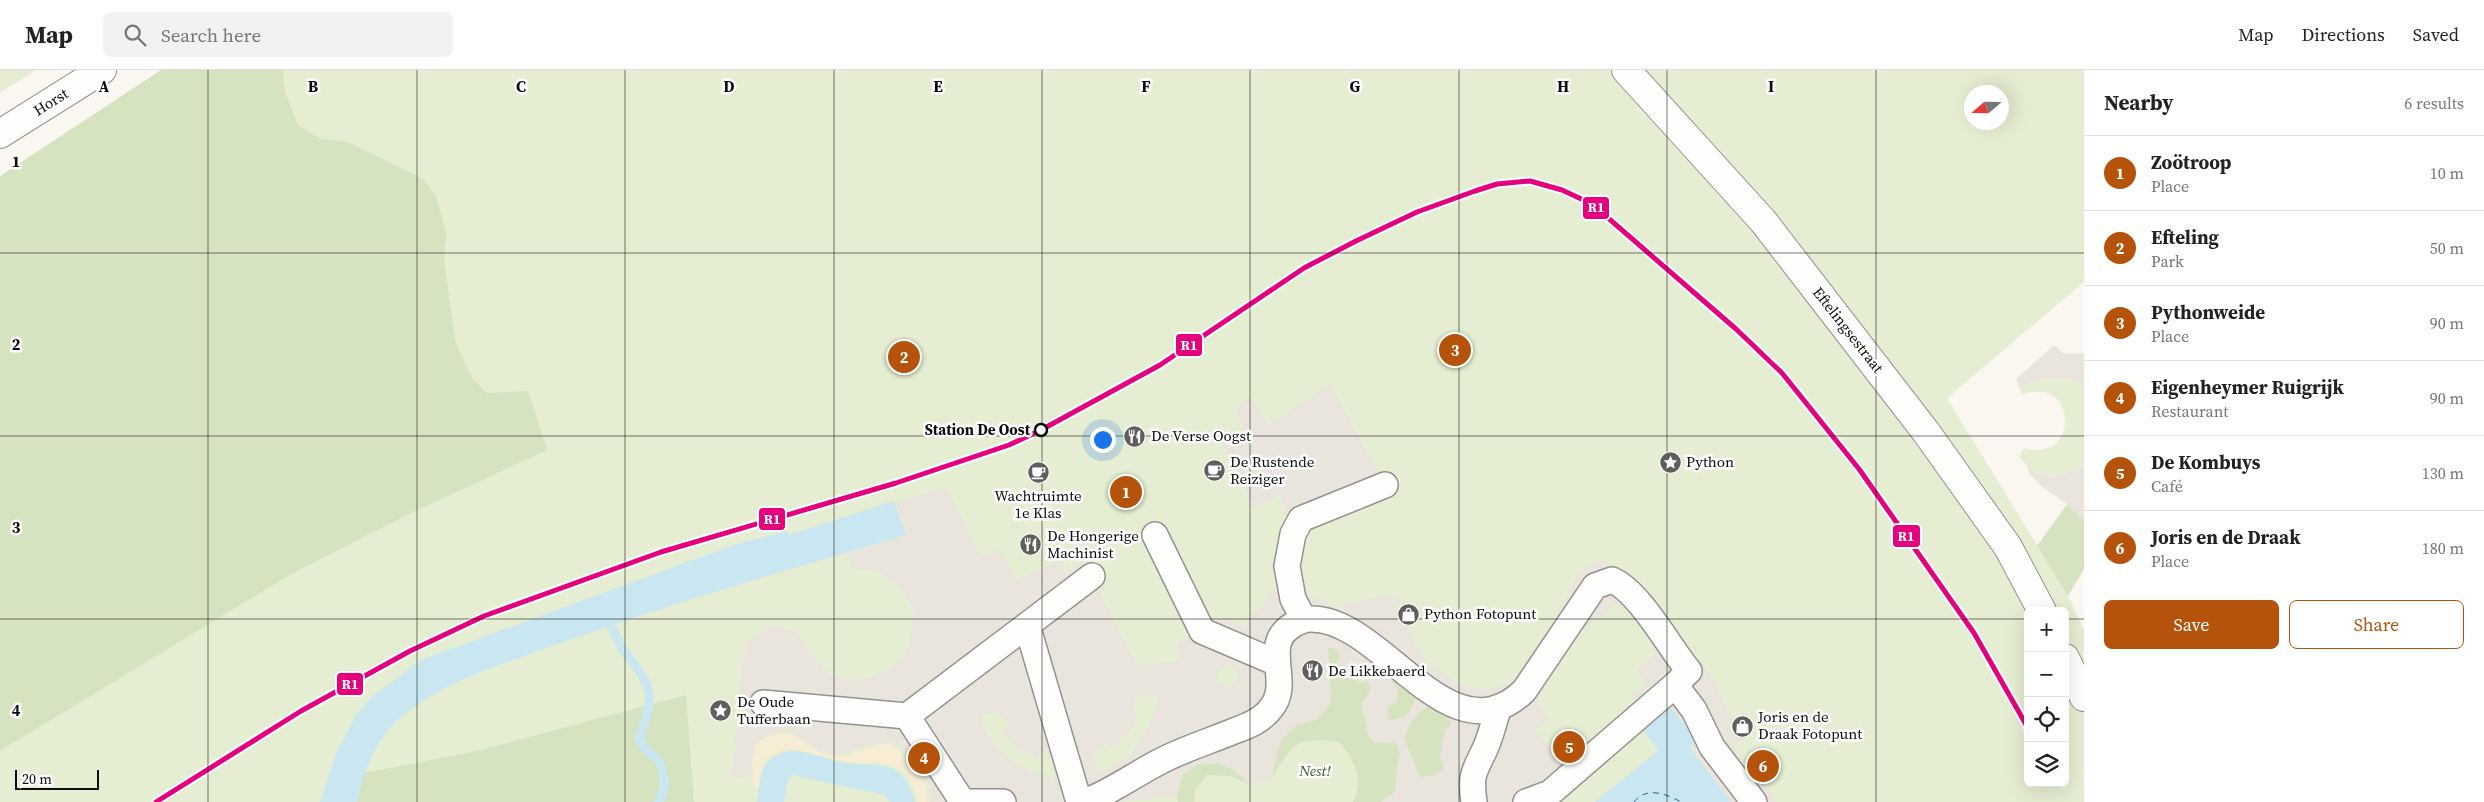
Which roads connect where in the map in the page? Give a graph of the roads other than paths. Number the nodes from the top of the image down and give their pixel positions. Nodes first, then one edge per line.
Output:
1 (102, 70) edge
2 (1626, 70) edge
3 (0, 134) edge
4 (1385, 485) dead end
5 (1155, 535) dead end
6 (1092, 576) dead end
7 (2040, 607) edge
8 (1304, 620) junction
9 (1026, 626) junction
10 (1278, 663) junction
11 (2069, 666) edge
12 (1675, 685) junction
13 (2084, 697) edge
14 (763, 703) dead end
15 (1499, 707) junction
16 (907, 716) junction
17 (962, 802) edge
18 (1003, 802) edge
19 (1080, 802) edge
20 (1084, 802) edge
21 (1474, 802) edge
22 (1526, 802) edge
23 (1754, 802) edge

1 - 3 street, Horst
2 - 7 street, Eftelingsestraat
4 - 8 street
5 - 10 street
6 - 9 street
8 - 10 street
8 - 15 street
9 - 16 street
9 - 19 street
10 - 20 street
11 - 13 street
12 - 15 street
12 - 22 street
12 - 23 street
14 - 16 street
15 - 21 street
16 - 17 street
17 - 18 street

